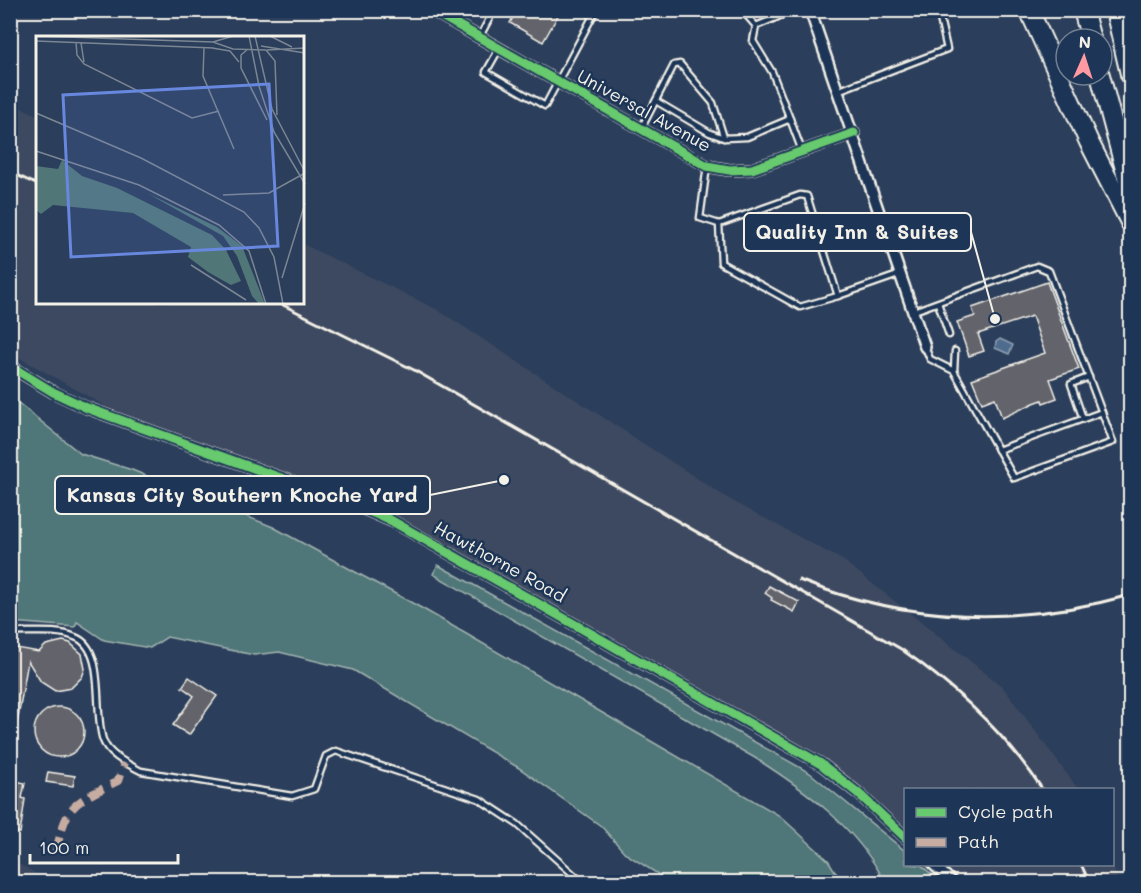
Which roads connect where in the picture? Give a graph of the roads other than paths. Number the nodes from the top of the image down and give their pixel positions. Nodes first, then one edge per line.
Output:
1 (431, 10) edge
2 (596, 10) edge
3 (742, 10) edge
4 (795, 10) edge
5 (810, 10) edge
6 (938, 10) edge
7 (1029, 10) edge
8 (1083, 10) edge
9 (1115, 10) edge
10 (493, 11) edge
11 (756, 26) junction
12 (1087, 27) edge
13 (479, 38) junction
14 (499, 49) junction
15 (1131, 74) edge
16 (558, 82) junction
17 (1103, 87) edge
18 (840, 90) junction
19 (656, 101) junction
20 (790, 119) junction
21 (641, 129) junction
22 (854, 132) junction
23 (724, 138) junction
24 (802, 152) junction
25 (707, 166) junction
26 (1131, 188) edge
27 (1131, 222) edge
28 (719, 224) junction
29 (901, 274) junction
30 (838, 296) junction
31 (938, 303) junction
32 (914, 311) junction
33 (949, 335) dead end
34 (926, 347) joint
35 (955, 351) dead end
36 (10, 366) edge
37 (954, 371) junction
38 (1089, 376) junction
39 (1102, 412) junction
40 (1083, 419) junction
41 (998, 450) junction
42 (10, 632) edge
43 (904, 836) edge
44 (935, 866) edge
45 (582, 882) edge
46 (952, 882) edge

1 - 13 street, Universal Avenue
2 - 16 lane
3 - 11 lane
4 - 11 lane
5 - 18 street
6 - 18 lane
7 - 27 highway
8 - 12 highway
9 - 15 highway
10 - 13 lane
11 - 20 lane
13 - 14 street, Universal Avenue
14 - 16 street, Universal Avenue
14 - 16 lane
16 - 21 street, Universal Avenue
17 - 26 highway
18 - 22 street
19 - 21 lane
19 - 23 lane
19 - 23 lane
20 - 23 lane
20 - 24 lane
21 - 25 street, Universal Avenue
22 - 24 street, Universal Avenue
22 - 29 street
24 - 25 street, Universal Avenue
25 - 28 lane
28 - 30 lane
28 - 30 lane
29 - 30 lane
29 - 32 street
31 - 32 lane
31 - 33 lane
31 - 38 lane
32 - 34 street
34 - 37 lane
35 - 37 lane
36 - 43 street, Hawthorne Road
37 - 41 lane
38 - 39 lane
38 - 40 lane
39 - 40 lane
39 - 41 lane
40 - 41 lane
42 - 45 lane
44 - 46 street

